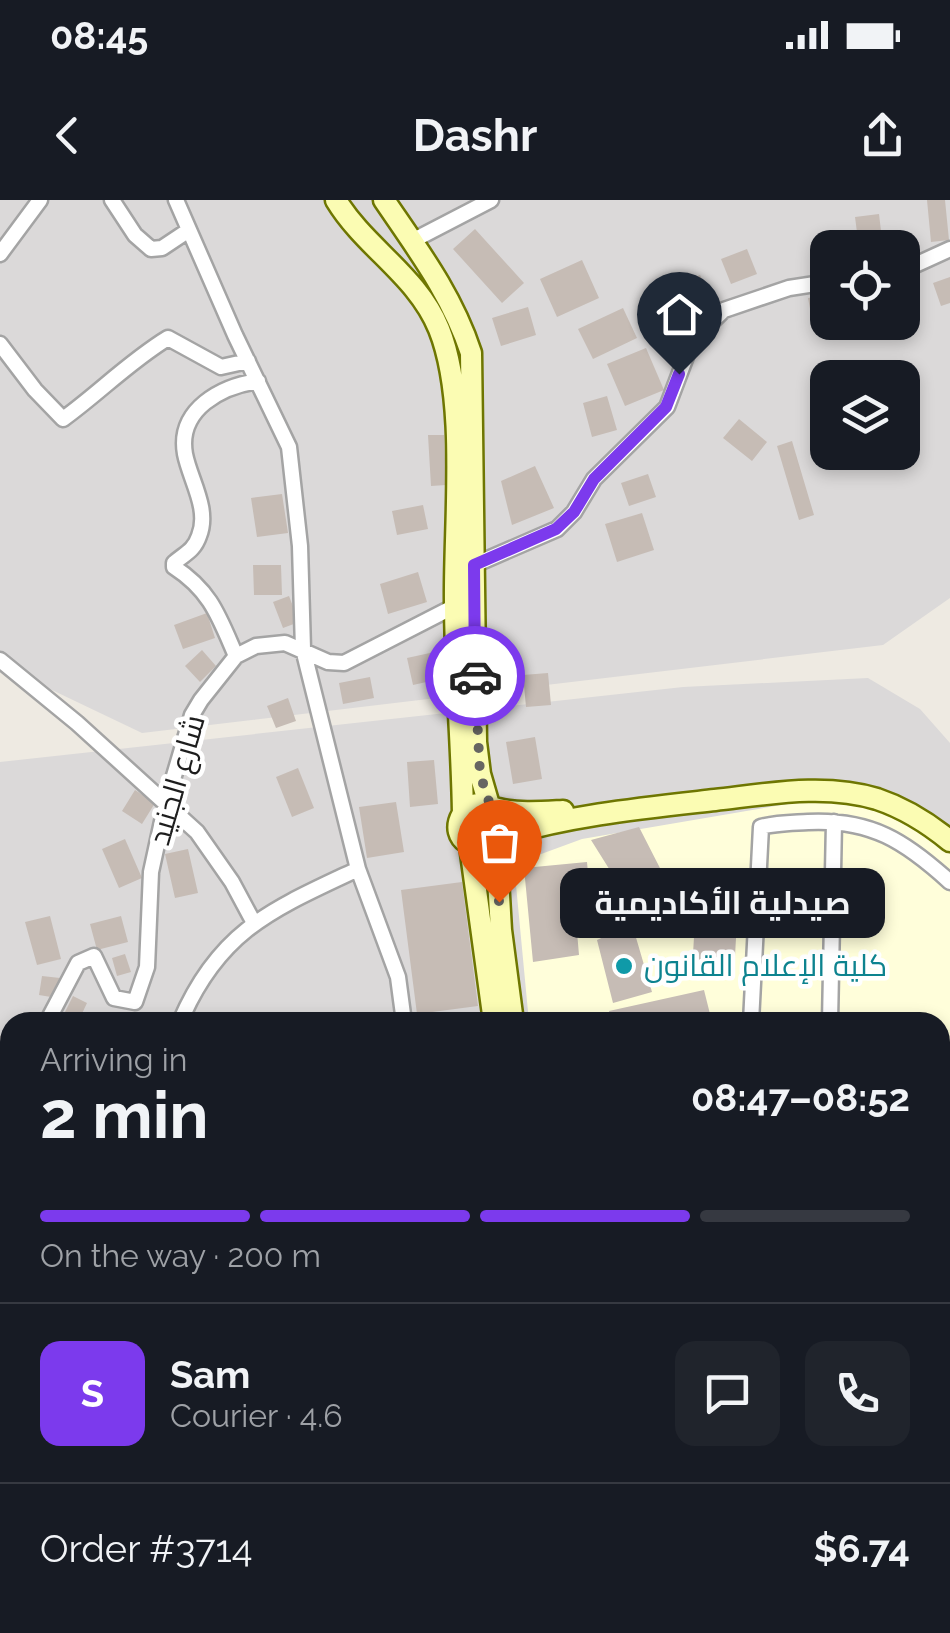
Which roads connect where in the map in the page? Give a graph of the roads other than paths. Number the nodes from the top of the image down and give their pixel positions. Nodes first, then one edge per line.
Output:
1 (40, 200) edge
2 (112, 200) edge
3 (176, 200) edge
4 (336, 200) edge
5 (491, 200) edge
6 (386, 203) edge
7 (189, 230) junction
8 (412, 241) junction
9 (376, 246) junction
10 (950, 249) edge
11 (0, 254) edge
12 (920, 262) edge
13 (810, 285) edge
14 (0, 344) edge
15 (248, 361) junction
16 (258, 381) junction
17 (474, 565) junction
18 (455, 606) junction
19 (303, 650) junction
20 (236, 656) junction
21 (0, 660) edge
22 (166, 803) junction
23 (493, 807) junction
24 (645, 808) junction
25 (463, 814) junction
26 (834, 822) junction
27 (499, 840) junction
28 (950, 841) edge
29 (470, 846) junction
30 (358, 869) junction
31 (950, 882) edge
32 (254, 923) junction
33 (52, 1012) edge
34 (185, 1012) edge
35 (403, 1012) edge
36 (493, 1012) edge
37 (512, 1012) edge
38 (750, 1012) edge
39 (830, 1012) edge

1 - 11 street
2 - 7 street
3 - 7 street
4 - 9 main road
5 - 8 street
6 - 8 main road
6 - 9 main road
7 - 15 street
8 - 17 main road
9 - 18 main road
10 - 12 street
13 - 17 street
14 - 15 street
15 - 16 street
16 - 19 street
16 - 20 street
17 - 23 main road
18 - 19 street
18 - 25 main road
19 - 20 street
19 - 30 street
20 - 22 street, شارع الجنيد
21 - 22 street
22 - 32 street
22 - 33 street, شارع الجنيد
23 - 24 main road
23 - 25 main road
23 - 27 main road
24 - 27 main road
24 - 28 main road
25 - 29 main road
26 - 31 street
26 - 38 street
26 - 39 street
27 - 29 main road
27 - 37 main road
29 - 36 main road
30 - 32 street
30 - 35 street
32 - 34 street

